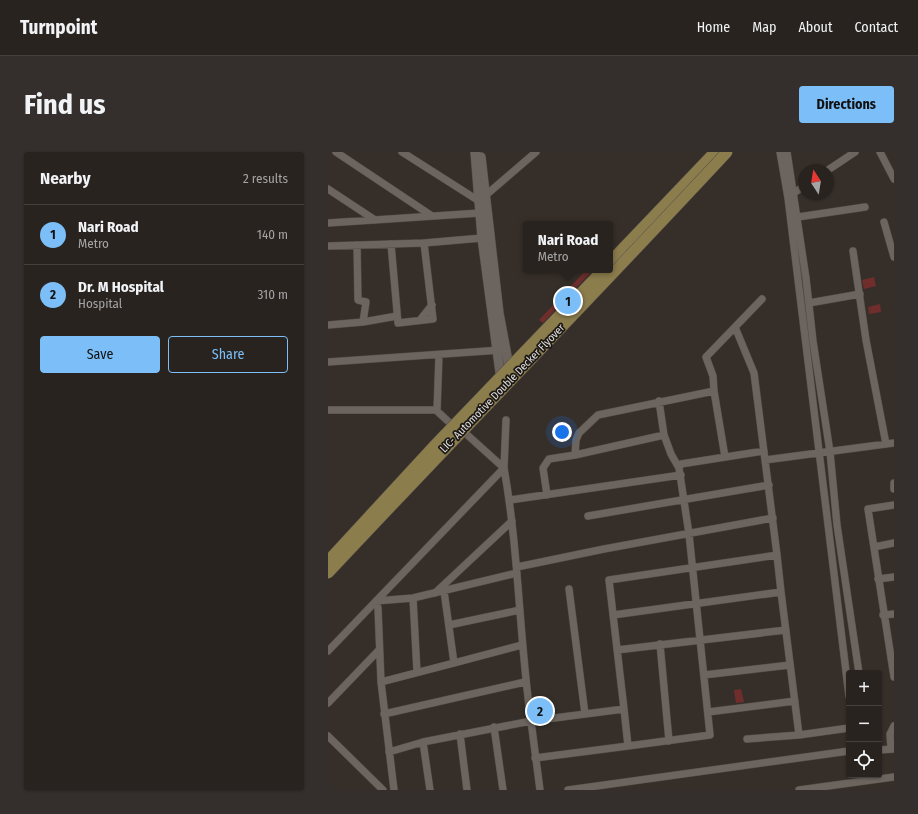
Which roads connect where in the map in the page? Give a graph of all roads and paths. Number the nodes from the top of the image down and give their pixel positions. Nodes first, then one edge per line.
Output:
1 (336, 152) edge
2 (402, 152) edge
3 (475, 152) edge
4 (481, 152) edge
5 (536, 152) edge
6 (716, 152) edge
7 (727, 152) edge
8 (780, 152) edge
9 (855, 152) edge
10 (880, 152) edge
11 (788, 153) edge
12 (834, 166) edge
13 (894, 179) edge
14 (328, 189) edge
15 (798, 190) edge
16 (794, 193) junction
17 (483, 199) junction
18 (865, 207) dead end
19 (483, 213) junction
20 (432, 216) junction
21 (798, 216) junction
22 (376, 220) junction
23 (884, 222) dead end
24 (328, 223) edge
25 (482, 238) junction
26 (424, 243) junction
27 (391, 244) junction
28 (357, 245) junction
29 (328, 246) edge
30 (853, 251) dead end
31 (894, 257) edge
32 (613, 259) edge
33 (600, 273) edge
34 (860, 294) junction
35 (762, 299) dead end
36 (809, 303) junction
37 (397, 316) junction
38 (362, 322) junction
39 (328, 324) edge
40 (735, 327) junction
41 (501, 350) junction
42 (439, 355) junction
43 (328, 362) edge
44 (512, 382) dead end
45 (714, 391) junction
46 (502, 392) dead end
47 (659, 401) junction
48 (328, 410) edge
49 (437, 410) junction
50 (506, 420) dead end
51 (664, 435) junction
52 (894, 443) edge
53 (886, 444) junction
54 (764, 451) junction
55 (830, 452) junction
56 (818, 453) junction
57 (575, 455) junction
58 (725, 457) junction
59 (765, 460) junction
60 (504, 468) junction
61 (679, 468) junction
62 (681, 476) junction
63 (894, 483) edge
64 (769, 485) junction
65 (894, 489) edge
66 (547, 495) junction
67 (510, 500) junction
68 (684, 500) junction
69 (894, 505) edge
70 (836, 507) junction
71 (826, 509) junction
72 (588, 516) dead end
73 (773, 518) junction
74 (512, 521) junction
75 (688, 534) junction
76 (894, 543) edge
77 (874, 547) junction
78 (777, 554) junction
79 (328, 561) edge
80 (692, 569) junction
81 (517, 570) junction
82 (328, 573) edge
83 (894, 577) edge
84 (878, 579) junction
85 (569, 589) dead end
86 (444, 591) junction
87 (781, 592) junction
88 (435, 593) junction
89 (413, 598) junction
90 (376, 601) junction
91 (696, 603) junction
92 (520, 610) junction
93 (894, 614) edge
94 (613, 615) junction
95 (883, 615) junction
96 (449, 625) junction
97 (786, 630) junction
98 (700, 639) junction
99 (660, 644) junction
100 (522, 645) junction
101 (379, 650) junction
102 (617, 650) junction
103 (328, 651) edge
104 (892, 651) edge
105 (454, 662) junction
106 (790, 665) junction
107 (860, 670) edge
108 (417, 672) junction
109 (846, 672) edge
110 (704, 675) junction
111 (894, 677) edge
112 (381, 682) junction
113 (525, 682) junction
114 (795, 701) junction
115 (328, 703) edge
116 (624, 710) junction
117 (708, 712) junction
118 (384, 714) junction
119 (585, 714) junction
120 (531, 722) junction
121 (894, 726) edge
122 (494, 728) junction
123 (846, 728) edge
124 (460, 734) junction
125 (799, 735) junction
126 (328, 736) edge
127 (747, 739) dead end
128 (669, 741) junction
129 (423, 742) junction
130 (628, 746) junction
131 (892, 749) edge
132 (882, 750) edge
133 (846, 751) edge
134 (389, 752) junction
135 (535, 758) junction
136 (894, 777) edge
137 (383, 790) edge
138 (394, 790) edge
139 (430, 790) edge
140 (467, 790) edge
141 (503, 790) edge
142 (540, 790) edge
143 (568, 790) edge
144 (799, 790) edge

1 - 20 street
2 - 17 street
3 - 17 street
4 - 17 street
5 - 17 street
6 - 32 main road
7 - 82 main road, LIC- Automotive Double Decker Flyover, bridge
8 - 56 street
9 - 12 street
10 - 13 street
11 - 16 street
14 - 22 street
15 - 16 street
16 - 21 street
17 - 19 street
18 - 21 street
19 - 20 street
19 - 25 street
19 - 41 street
20 - 22 street
21 - 36 street
22 - 24 street
23 - 31 street
25 - 26 street
25 - 41 street
26 - 27 street
26 - 37 street
27 - 28 street
27 - 37 street
28 - 29 street
28 - 38 street
30 - 34 street
33 - 79 main road, LIC- Automotive Double Decker Flyover, bridge
34 - 36 street
34 - 53 street
35 - 40 street
36 - 55 street
37 - 38 street
38 - 39 street
40 - 45 street
40 - 54 street
41 - 42 street
41 - 44 street
41 - 46 street
42 - 43 street
42 - 49 street
45 - 47 street
45 - 58 street
47 - 51 street
47 - 57 street
48 - 49 street
49 - 60 street
50 - 60 street
51 - 57 street
51 - 61 street
52 - 53 street
53 - 55 street
54 - 58 street
54 - 59 street
55 - 56 street
55 - 70 street
56 - 59 street
56 - 71 street
57 - 66 street
58 - 61 street
59 - 64 street
60 - 67 street
60 - 90 street
61 - 62 street
62 - 66 street
62 - 68 street
63 - 65 street
64 - 68 street
64 - 73 street
66 - 67 street
67 - 74 street
68 - 72 street
68 - 75 street
69 - 77 street
70 - 71 street
70 - 107 street
71 - 109 street
73 - 75 street
73 - 78 street
74 - 81 street
74 - 88 street
75 - 80 street
75 - 81 street
76 - 77 street
77 - 84 street
78 - 80 street
78 - 87 street
80 - 91 street
80 - 94 street
81 - 86 street
81 - 92 street
83 - 84 street
84 - 95 street
85 - 119 street
86 - 88 street
86 - 96 street
87 - 91 street
87 - 97 street
88 - 89 street
89 - 90 street
89 - 108 street
90 - 101 street
90 - 103 street
91 - 94 street
91 - 98 street
92 - 96 street
92 - 100 street
93 - 95 street
94 - 102 street
95 - 104 street
96 - 105 street
97 - 98 street
97 - 106 street
98 - 99 street
98 - 110 street
99 - 102 street
99 - 128 street
100 - 105 street
100 - 113 street
101 - 112 street
101 - 115 street
102 - 116 street
104 - 111 street
105 - 108 street
106 - 110 street
106 - 114 street
108 - 112 street
110 - 117 street
112 - 118 street
113 - 118 street
113 - 120 street
114 - 117 street
114 - 125 street
116 - 119 street
116 - 130 street
117 - 128 street
118 - 134 street
119 - 120 street
120 - 122 street
120 - 135 street
121 - 131 street
122 - 124 street
122 - 141 street
123 - 125 street
124 - 129 street
124 - 140 street
125 - 127 street
126 - 137 street
128 - 130 street
129 - 134 street
129 - 139 street
130 - 135 street
131 - 132 street
133 - 143 street
134 - 138 street
135 - 142 street
136 - 144 street

